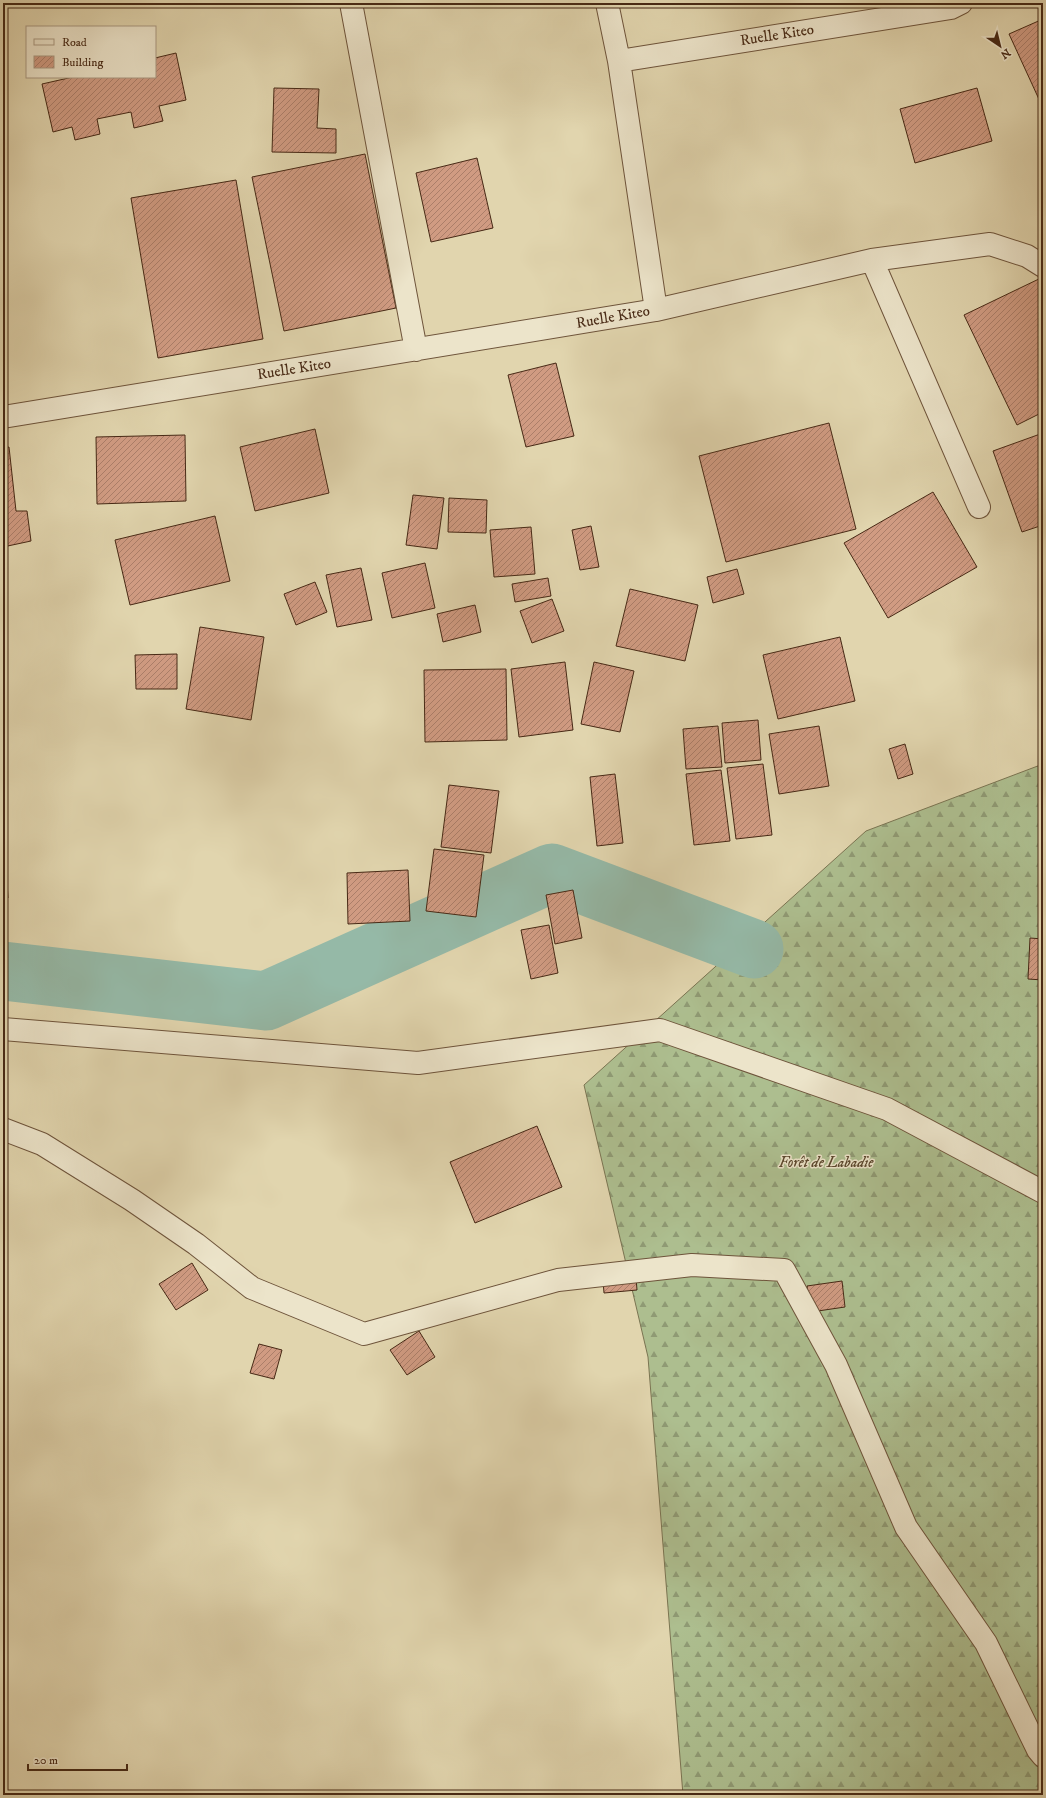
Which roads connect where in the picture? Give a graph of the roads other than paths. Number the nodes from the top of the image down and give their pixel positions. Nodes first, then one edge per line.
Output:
1 (352, 3) edge
2 (607, 3) edge
3 (961, 3) edge
4 (619, 61) junction
5 (872, 260) junction
6 (1035, 261) edge
7 (656, 310) junction
8 (416, 350) junction
9 (3, 417) edge
10 (979, 507) dead end
11 (3, 1029) edge
12 (3, 1129) edge
13 (1043, 1192) edge
14 (1043, 1756) edge

1 - 8 street
2 - 4 street
3 - 4 street, Ruelle Kiteo
4 - 7 street, Ruelle Kiteo
5 - 6 street
5 - 7 street
5 - 10 street
7 - 8 street, Ruelle Kiteo
8 - 9 street, Ruelle Kiteo
11 - 13 street
12 - 14 street

